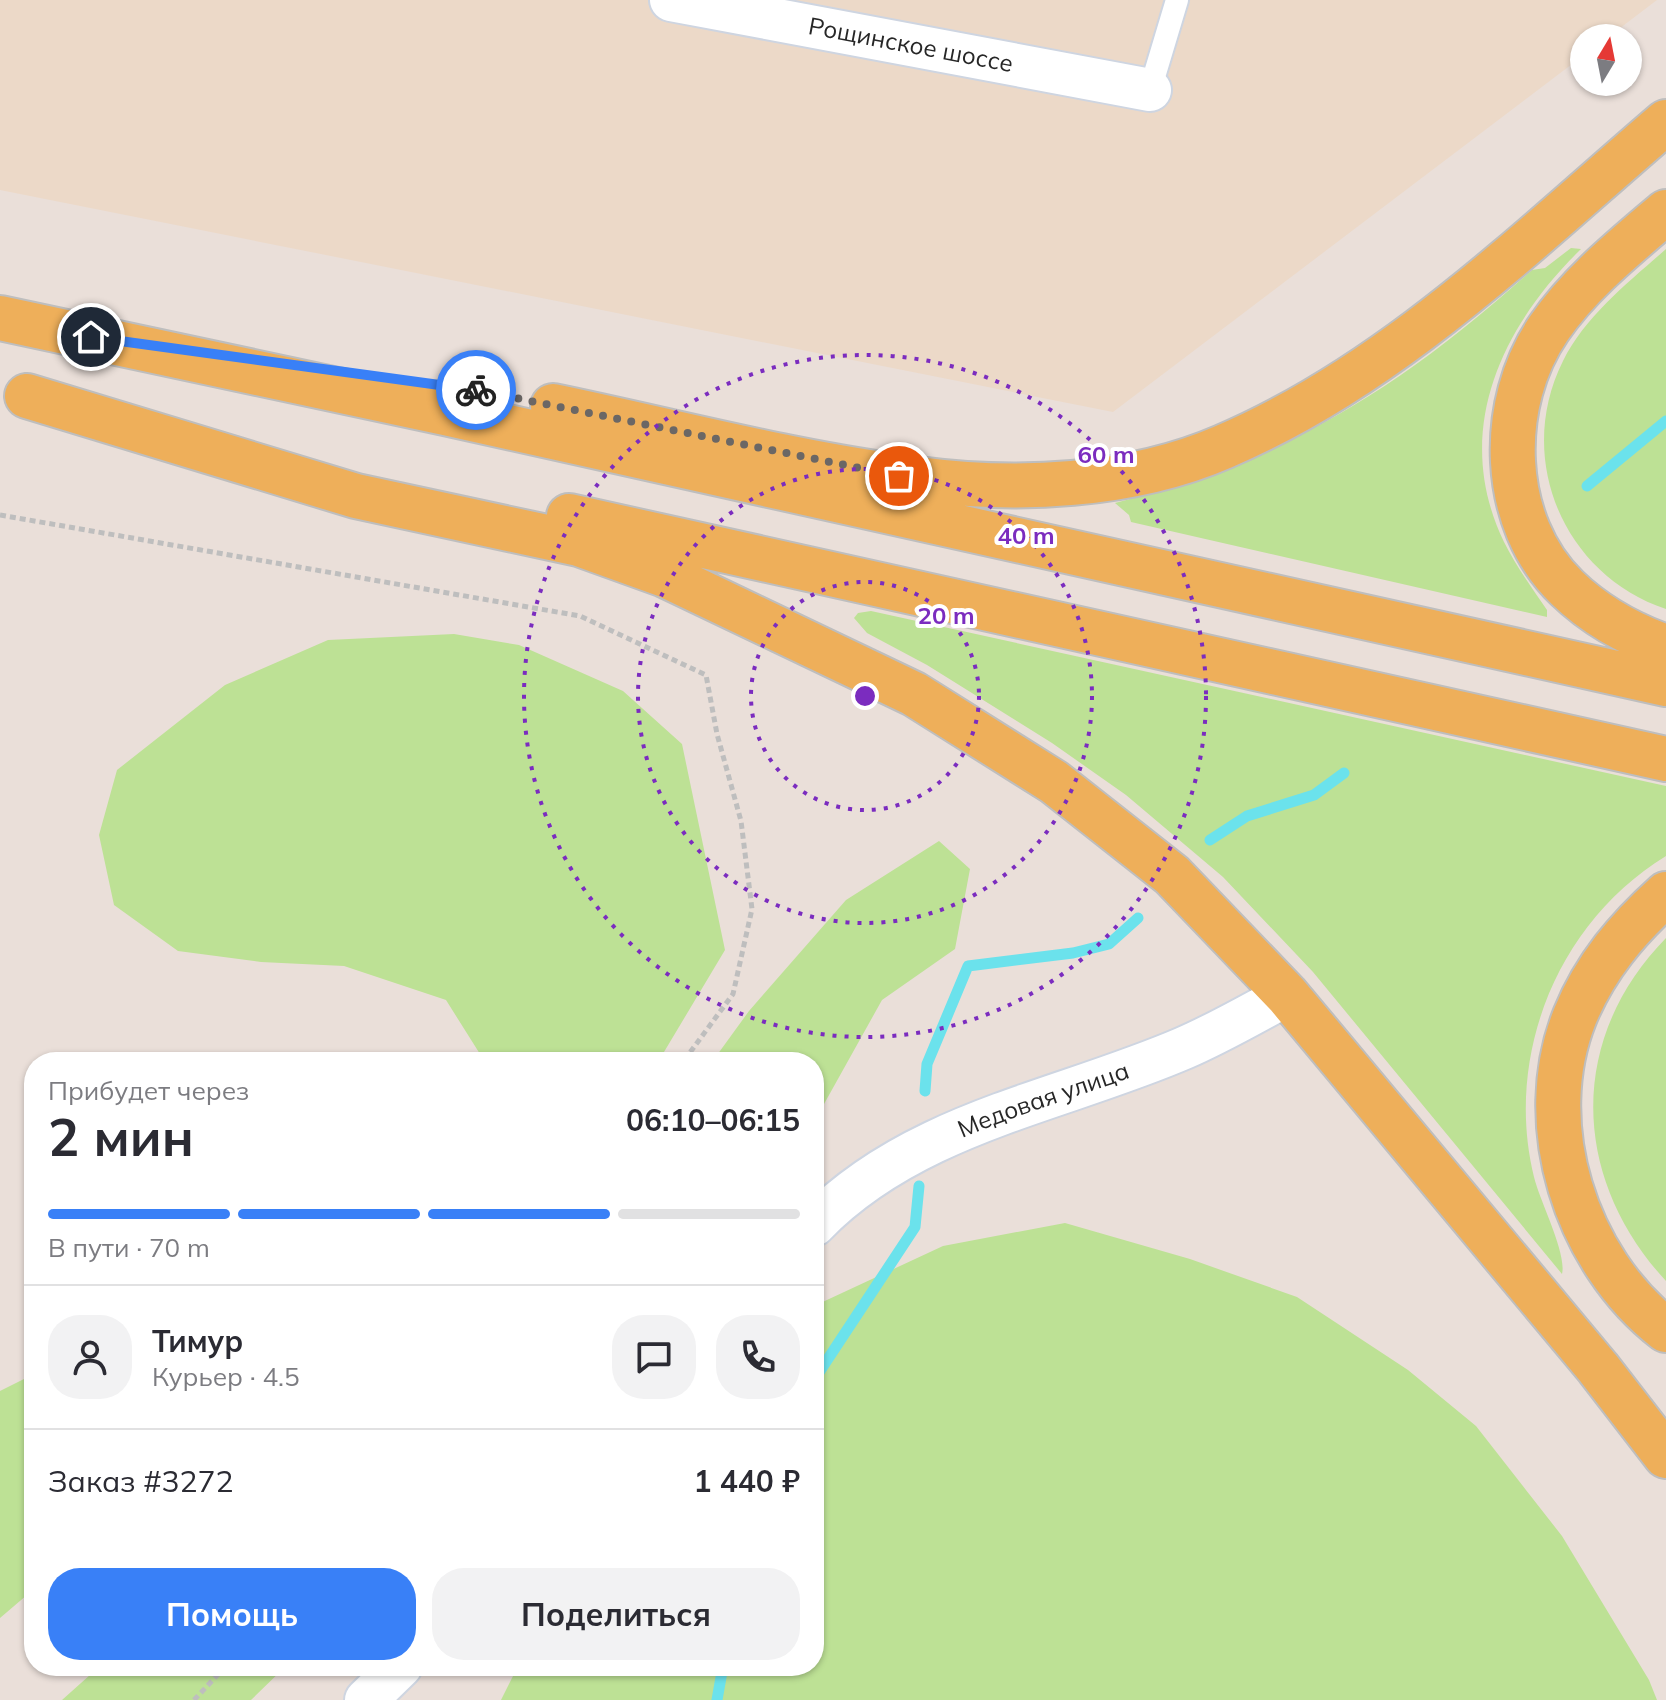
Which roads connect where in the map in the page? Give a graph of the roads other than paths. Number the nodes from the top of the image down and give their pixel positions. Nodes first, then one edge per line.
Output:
1 (671, 0) edge
2 (1177, 0) edge
3 (1150, 90) joint
4 (1666, 122) edge
5 (1666, 212) edge
6 (0, 318) edge
7 (121, 343) junction
8 (13, 393) edge
9 (1666, 647) edge
10 (1666, 684) edge
11 (1666, 759) edge
12 (1666, 894) edge
13 (1287, 995) junction
14 (824, 1217) edge
15 (1666, 1330) edge
16 (1666, 1456) edge
17 (391, 1676) edge
18 (366, 1700) edge

1 - 3 street, Рощинское шоссе
2 - 3 lane
4 - 7 main road
5 - 9 main road
6 - 7 main road
7 - 10 main road
8 - 11 main road
8 - 13 main road
12 - 15 main road
13 - 14 street, Медовая улица
13 - 16 main road
17 - 18 street

